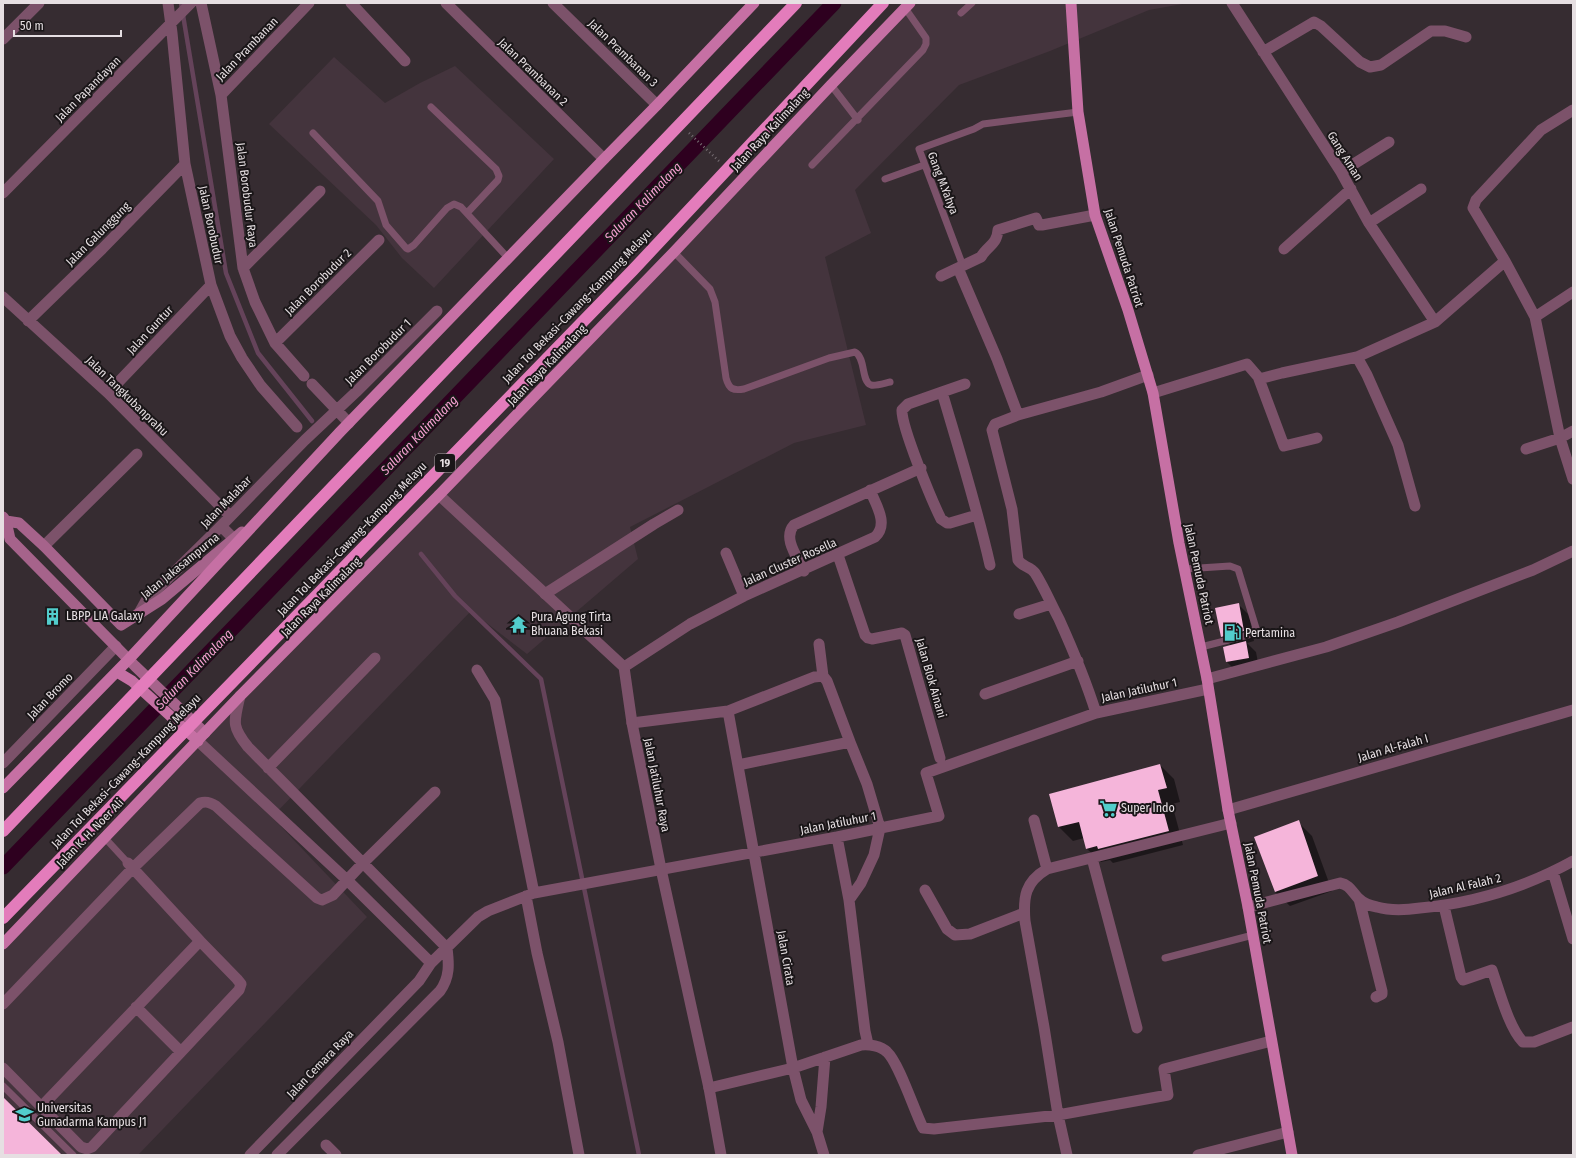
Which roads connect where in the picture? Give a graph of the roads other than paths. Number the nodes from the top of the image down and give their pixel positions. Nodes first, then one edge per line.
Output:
1 (39, 3) edge
2 (168, 3) edge
3 (191, 3) edge
4 (201, 3) edge
5 (309, 3) edge
6 (351, 3) edge
7 (446, 3) edge
8 (553, 3) edge
9 (754, 3) edge
10 (796, 3) edge
11 (883, 3) edge
12 (972, 3) edge
13 (1070, 3) edge
14 (1232, 3) edge
15 (908, 6) edge
16 (961, 13) dead end
17 (174, 20) junction
18 (1466, 37) dead end
19 (3, 39) edge
20 (1263, 52) junction
21 (405, 61) dead end
22 (831, 85) junction
23 (221, 95) junction
24 (657, 106) junction
25 (431, 108) dead end
26 (1573, 110) edge
27 (1078, 112) junction
28 (858, 120) junction
29 (313, 133) dead end
30 (1389, 142) dead end
31 (604, 159) junction
32 (185, 164) junction
33 (924, 165) junction
34 (812, 166) dead end
35 (1342, 172) junction
36 (885, 179) dead end
37 (1351, 189) junction
38 (1421, 189) dead end
39 (320, 191) dead end
40 (3, 193) edge
41 (467, 213) junction
42 (1095, 215) junction
43 (1369, 223) junction
44 (379, 240) dead end
45 (1284, 249) dead end
46 (674, 252) junction
47 (508, 259) junction
48 (1505, 261) junction
49 (960, 267) junction
50 (243, 268) junction
51 (941, 276) dead end
52 (211, 285) junction
53 (1573, 292) edge
54 (3, 297) edge
55 (437, 311) dead end
56 (1535, 317) junction
57 (28, 321) junction
58 (1435, 322) junction
59 (275, 343) junction
60 (1357, 357) junction
61 (1148, 375) junction
62 (304, 376) dead end
63 (1260, 379) junction
64 (890, 382) dead end
65 (312, 384) dead end
66 (965, 384) dead end
67 (942, 392) junction
68 (108, 393) junction
69 (1153, 393) junction
70 (336, 411) junction
71 (1018, 415) junction
72 (349, 423) junction
73 (297, 427) dead end
74 (1573, 431) edge
75 (1317, 438) dead end
76 (1560, 438) junction
77 (1526, 449) dead end
78 (137, 454) dead end
79 (921, 468) junction
80 (1573, 480) edge
81 (870, 490) junction
82 (439, 495) junction
83 (1415, 506) dead end
84 (678, 510) dead end
85 (262, 515) junction
86 (230, 516) junction
87 (977, 516) junction
88 (5, 519) edge
89 (221, 526) junction
90 (234, 539) junction
91 (44, 546) junction
92 (1573, 551) edge
93 (726, 553) dead end
94 (838, 555) junction
95 (990, 565) dead end
96 (1184, 569) junction
97 (804, 571) junction
98 (545, 594) junction
99 (744, 596) junction
100 (1051, 604) junction
101 (1019, 614) dead end
102 (138, 615) junction
103 (819, 644) dead end
104 (116, 646) junction
105 (1201, 646) junction
106 (375, 658) dead end
107 (129, 659) junction
108 (1078, 661) junction
109 (624, 667) junction
110 (476, 670) dead end
111 (117, 672) junction
112 (823, 676) junction
113 (1208, 684) junction
114 (985, 694) dead end
115 (240, 696) junction
116 (728, 711) junction
117 (1569, 711) edge
118 (1096, 713) junction
119 (182, 720) junction
120 (632, 723) junction
121 (201, 737) junction
122 (850, 742) junction
123 (940, 758) dead end
124 (3, 762) edge
125 (738, 765) junction
126 (268, 768) junction
127 (3, 788) edge
128 (435, 792) dead end
129 (1228, 810) junction
130 (1034, 820) dead end
131 (1231, 823) junction
132 (880, 828) junction
133 (3, 831) edge
134 (104, 837) junction
135 (837, 837) junction
136 (754, 852) junction
137 (1092, 858) junction
138 (1573, 861) edge
139 (362, 864) junction
140 (131, 866) junction
141 (661, 869) junction
142 (1047, 869) junction
143 (1553, 872) junction
144 (347, 880) junction
145 (924, 890) dead end
146 (530, 894) junction
147 (1359, 899) junction
148 (849, 900) junction
149 (1444, 906) junction
150 (1248, 907) junction
151 (1024, 913) junction
152 (3, 918) edge
153 (1253, 935) junction
154 (1573, 939) edge
155 (200, 941) junction
156 (3, 944) edge
157 (447, 948) junction
158 (1165, 958) dead end
159 (431, 964) junction
160 (1376, 997) dead end
161 (3, 1004) edge
162 (136, 1008) junction
163 (1573, 1027) edge
164 (1137, 1028) dead end
165 (1271, 1041) junction
166 (868, 1044) junction
167 (182, 1052) junction
168 (825, 1057) junction
169 (3, 1068) edge
170 (793, 1068) junction
171 (3, 1086) edge
172 (709, 1088) junction
173 (42, 1106) junction
174 (293, 1110) junction
175 (1058, 1115) junction
176 (307, 1124) junction
177 (817, 1132) junction
178 (1288, 1132) junction
179 (326, 1145) dead end
180 (73, 1155) edge
181 (250, 1155) edge
182 (277, 1155) edge
183 (336, 1155) edge
184 (579, 1155) edge
185 (721, 1155) edge
186 (824, 1155) edge
187 (1067, 1155) edge
188 (1198, 1155) edge
189 (1292, 1155) edge

1 - 19 street
2 - 17 street, Jalan Borobudur
3 - 17 street, Jalan Papandayan
4 - 23 street, Jalan Borobudur Raya
5 - 23 street, Jalan Prambanan
6 - 21 street
7 - 31 street, Jalan Prambanan 2
8 - 24 street, Jalan Prambanan 3
9 - 24 main road
10 - 133 highway, bridge
11 - 152 highway, Jalan Tol Bekasi–Cawang–Kampung Melayu / 19, bridge
12 - 16 lane
13 - 27 main road, Jalan Pemuda Patriot
14 - 20 street, Gang Aman
15 - 22 main road, Jalan Raya Kalimalang
15 - 28 lane
17 - 32 street, Jalan Borobudur
17 - 40 street, Jalan Papandayan
18 - 20 street
20 - 35 street, Gang Aman
22 - 28 lane
22 - 46 main road, Jalan Raya Kalimalang
23 - 50 street, Jalan Borobudur Raya
24 - 31 main road
25 - 41 lane
26 - 48 street
27 - 33 lane, Gang M.Yahya
27 - 42 main road, Jalan Pemuda Patriot
28 - 34 lane
29 - 41 lane
30 - 35 street
31 - 47 main road
32 - 52 street, Jalan Borobudur
32 - 57 street, Jalan Galunggung
33 - 36 lane
33 - 49 lane, Gang M.Yahya
35 - 37 street, Gang Aman
37 - 43 street, Gang Aman
37 - 45 street
38 - 43 street
39 - 50 street
41 - 47 lane
42 - 49 street
42 - 61 main road, Jalan Pemuda Patriot
43 - 58 street, Gang Aman
44 - 59 street, Jalan Borobudur 2
46 - 64 lane
46 - 82 main road, Jalan Raya Kalimalang
47 - 72 main road
48 - 56 street
48 - 58 street
49 - 51 street
49 - 71 street
50 - 59 street, Jalan Borobudur Raya
52 - 68 street, Jalan Guntur
52 - 73 street, Jalan Borobudur
53 - 56 street
54 - 57 street, Jalan Tangkubanprahu
55 - 70 street, Jalan Borobudur 1
56 - 76 street
57 - 68 street, Jalan Tangkubanprahu
58 - 60 street
59 - 62 street, Jalan Borobudur Raya
60 - 63 street
60 - 83 street
61 - 69 main road, Jalan Pemuda Patriot
61 - 71 street
63 - 69 street
63 - 75 street
65 - 70 street
66 - 67 street
67 - 79 street
67 - 87 street
68 - 86 street, Jalan Tangkubanprahu
69 - 96 main road, Jalan Pemuda Patriot
70 - 72 street
70 - 86 street, Jalan Malabar
71 - 100 street
72 - 85 main road
74 - 76 street
76 - 77 street
76 - 80 street
78 - 91 street
79 - 81 street
79 - 87 street
81 - 94 street, Jalan Cluster Rosella
81 - 97 street
82 - 98 street
82 - 115 main road, Jalan Raya Kalimalang
84 - 98 street
85 - 90 main road, Jalan Jakasampurna
85 - 107 main road
86 - 89 street, Jalan Malabar
87 - 95 street
88 - 91 main road, Jalan Jakasampurna
88 - 104 main road, Jalan Jakasampurna
89 - 90 street
89 - 102 street, Jalan Malabar
90 - 102 main road, Jalan Jakasampurna
91 - 102 main road, Jalan Jakasampurna
92 - 113 street, Jalan Jatiluhur 1
93 - 99 street
94 - 97 street, Jalan Cluster Rosella
94 - 123 street, Jalan Blok Ainani
96 - 105 main road, Jalan Pemuda Patriot
96 - 105 lane
97 - 99 street, Jalan Cluster Rosella
98 - 109 street
99 - 109 street, Jalan Cluster Rosella
100 - 101 street
100 - 108 street
103 - 112 street
104 - 107 main road, Jalan Jakasampurna
104 - 124 street, Jalan Bromo
105 - 113 main road, Jalan Pemuda Patriot
106 - 126 street
107 - 111 main road
107 - 119 main road, Jalan Jakasampurna
108 - 114 street
108 - 118 street
109 - 120 street, Jalan Jatiluhur Raya
110 - 146 street
111 - 119 main road
111 - 127 main road
112 - 116 street
112 - 122 street
113 - 118 street, Jalan Jatiluhur 1
113 - 129 main road, Jalan Pemuda Patriot
115 - 121 main road, Jalan Raya Kalimalang
115 - 126 street
116 - 120 street
116 - 125 street, Jalan Cirata
117 - 129 street, Jalan Al-Falah I
118 - 132 street, Jalan Jatiluhur 1
119 - 121 main road, Jalan Jakasampurna
120 - 141 street, Jalan Jatiluhur Raya
121 - 134 main road, Jalan K. H. Noer Ali
121 - 144 street
122 - 125 street
122 - 132 street
125 - 136 street, Jalan Cirata
126 - 139 street
128 - 139 street
129 - 131 main road, Jalan Pemuda Patriot
130 - 142 street
131 - 137 street
131 - 150 main road, Jalan Pemuda Patriot
132 - 135 street, Jalan Jatiluhur 1
132 - 148 street
134 - 140 lane
134 - 156 main road, Jalan K. H. Noer Ali
135 - 136 street, Jalan Jatiluhur 1
135 - 148 street
136 - 141 street, Jalan Jatiluhur 1
136 - 170 street, Jalan Cirata
137 - 142 street
137 - 164 street
138 - 143 street, Jalan Al Falah 2
139 - 144 street
139 - 157 street
140 - 144 street
140 - 155 street
140 - 161 street
141 - 146 street, Jalan Jatiluhur 1
141 - 172 street, Jalan Jatiluhur Raya
142 - 151 street
143 - 149 street, Jalan Al Falah 2
143 - 154 street
144 - 159 street
145 - 151 street
146 - 157 street, Jalan Jatiluhur 1
146 - 184 street
147 - 149 street, Jalan Al Falah 2
147 - 150 street, Jalan Al Falah 2
147 - 160 street
148 - 166 street
149 - 163 street
150 - 153 main road, Jalan Pemuda Patriot
151 - 175 street
153 - 158 lane
153 - 165 main road, Jalan Pemuda Patriot
155 - 162 street
155 - 167 street
157 - 159 street, Jalan Jatiluhur 1
157 - 176 street
159 - 174 street, Jalan Cemara Raya
162 - 167 street
162 - 173 street
165 - 175 street
165 - 178 main road, Jalan Pemuda Patriot
166 - 168 street
166 - 175 street
167 - 173 street
168 - 170 street
168 - 177 street
169 - 173 street
170 - 172 street
170 - 177 street, Jalan Cirata
171 - 180 lane
172 - 185 street, Jalan Jatiluhur Raya
174 - 176 street
174 - 181 street, Jalan Cemara Raya
175 - 187 street
176 - 182 street
177 - 186 street, Jalan Cirata
178 - 188 street
178 - 189 main road, Jalan Pemuda Patriot
179 - 183 street

